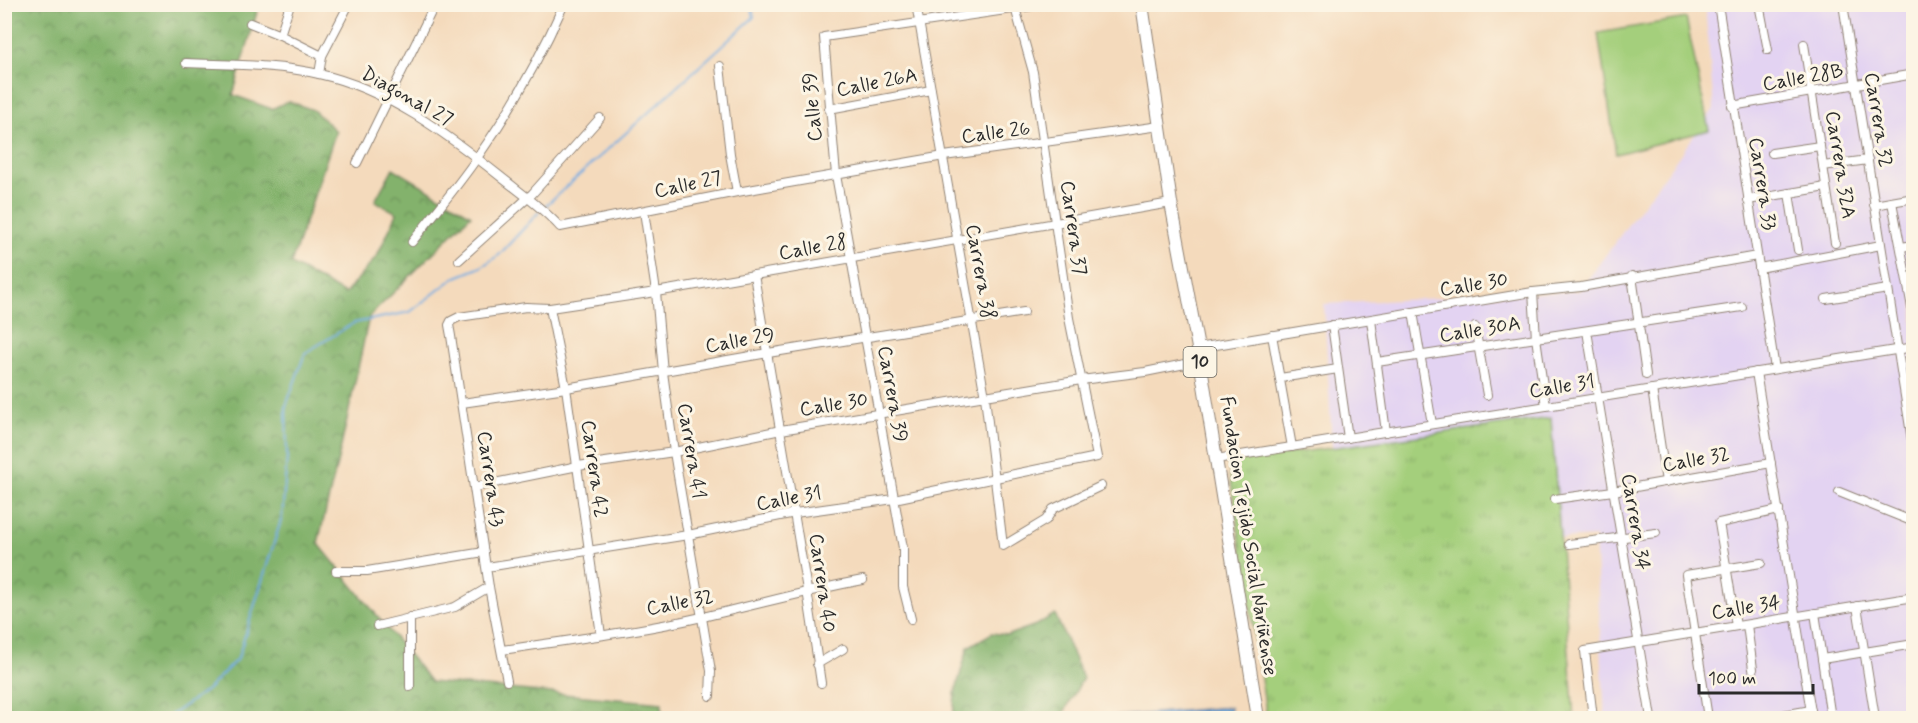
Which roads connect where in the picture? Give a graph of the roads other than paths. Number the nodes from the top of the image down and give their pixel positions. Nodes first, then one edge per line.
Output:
1 (290, 4) edge
2 (349, 4) edge
3 (435, 4) edge
4 (564, 4) edge
5 (916, 4) edge
6 (1046, 4) edge
7 (1142, 4) edge
8 (1718, 4) edge
9 (1759, 4) edge
10 (1843, 4) edge
11 (1014, 7) edge
12 (250, 23) dead end
13 (920, 23) junction
14 (280, 35) junction
15 (1804, 44) dead end
16 (1768, 50) dead end
17 (322, 56) junction
18 (186, 63) dead end
19 (720, 66) dead end
20 (319, 74) junction
21 (1914, 74) edge
22 (1856, 85) junction
23 (931, 90) junction
24 (1813, 92) junction
25 (389, 100) junction
26 (1732, 106) junction
27 (829, 109) junction
28 (600, 118) dead end
29 (1160, 126) junction
30 (1044, 143) junction
31 (1820, 146) junction
32 (1772, 153) dead end
33 (944, 156) junction
34 (477, 158) junction
35 (1868, 160) junction
36 (357, 163) dead end
37 (1823, 166) junction
38 (836, 175) junction
39 (1826, 187) junction
40 (737, 192) junction
41 (1789, 193) junction
42 (527, 198) junction
43 (1914, 198) edge
44 (1748, 200) junction
45 (1892, 202) junction
46 (1171, 203) junction
47 (1874, 205) junction
48 (644, 211) junction
49 (551, 218) joint
50 (1055, 223) junction
51 (957, 240) junction
52 (412, 242) dead end
53 (1836, 243) dead end
54 (1881, 245) junction
55 (1914, 245) edge
56 (1901, 247) junction
57 (1798, 250) dead end
58 (1757, 256) junction
59 (852, 258) junction
60 (459, 260) dead end
61 (1759, 268) junction
62 (754, 275) junction
63 (1632, 276) junction
64 (1888, 289) junction
65 (656, 292) junction
66 (1533, 292) junction
67 (1911, 292) edge
68 (1826, 299) dead end
69 (1743, 307) dead end
70 (550, 308) junction
71 (1024, 312) dead end
72 (1413, 312) junction
73 (459, 317) joint
74 (1914, 318) edge
75 (971, 320) junction
76 (1371, 320) junction
77 (1640, 323) junction
78 (1332, 325) junction
79 (1475, 327) dead end
80 (1587, 331) junction
81 (1272, 335) junction
82 (865, 338) junction
83 (1536, 338) junction
84 (1478, 347) junction
85 (1914, 347) edge
86 (1198, 348) junction
87 (1897, 349) junction
88 (768, 352) junction
89 (1421, 356) junction
90 (1200, 361) junction
91 (1377, 362) junction
92 (1338, 369) junction
93 (1775, 369) junction
94 (663, 372) junction
95 (1756, 372) junction
96 (1646, 375) dead end
97 (1280, 378) junction
98 (1081, 380) junction
99 (567, 388) junction
100 (1652, 389) junction
101 (1487, 395) dead end
102 (984, 398) junction
103 (1597, 398) junction
104 (462, 403) junction
105 (1546, 406) junction
106 (879, 415) junction
107 (1432, 424) junction
108 (781, 430) junction
109 (1386, 432) junction
110 (1348, 438) junction
111 (1292, 447) junction
112 (674, 452) junction
113 (1914, 453) edge
114 (1097, 457) joint
115 (1216, 459) junction
116 (1771, 463) junction
117 (578, 466) junction
118 (993, 478) junction
119 (1666, 482) junction
120 (1101, 486) dead end
121 (475, 487) junction
122 (1613, 491) junction
123 (1839, 492) dead end
124 (894, 498) junction
125 (1555, 499) dead end
126 (1779, 510) junction
127 (795, 513) junction
128 (1914, 522) edge
129 (1656, 533) dead end
130 (688, 535) junction
131 (1621, 537) junction
132 (1569, 544) dead end
133 (589, 551) junction
134 (484, 552) junction
135 (1761, 563) dead end
136 (486, 567) junction
137 (1726, 569) junction
138 (336, 571) dead end
139 (863, 579) dead end
140 (489, 587) junction
141 (807, 590) junction
142 (1914, 597) edge
143 (1857, 606) junction
144 (1815, 614) junction
145 (1796, 616) junction
146 (410, 617) junction
147 (701, 617) junction
148 (911, 619) dead end
149 (1747, 625) junction
150 (377, 626) dead end
151 (1736, 626) junction
152 (1696, 633) junction
153 (601, 635) junction
154 (1638, 642) junction
155 (1914, 644) edge
156 (843, 649) dead end
157 (502, 650) junction
158 (1864, 652) junction
159 (1822, 659) junction
160 (817, 664) junction
161 (1754, 669) dead end
162 (507, 681) dead end
163 (821, 683) dead end
164 (410, 687) dead end
165 (710, 696) dead end
166 (1812, 714) edge
167 (1258, 718) edge
168 (1593, 718) edge
169 (1651, 718) edge
170 (1708, 718) edge
171 (1765, 718) edge
172 (1831, 718) edge
173 (1875, 718) edge

1 - 14 street
2 - 17 street
3 - 25 street
4 - 34 street
5 - 13 street, Carrera 38
6 - 11 street
7 - 29 main road, Fundacion Tejido Social Nariñense / 10
8 - 26 street, Carrera 33
9 - 16 street
10 - 22 street, Carrera 32
11 - 13 street
11 - 30 street, Carrera 37
12 - 14 street
13 - 23 street, Carrera 38
13 - 27 street, Calle 39
14 - 17 street
15 - 24 street, Carrera 32A
17 - 20 street
18 - 20 street, Diagonal 27
19 - 40 street
20 - 25 street, Diagonal 27
21 - 22 street, Calle 28B
22 - 24 street, Calle 28B
22 - 35 street, Carrera 32
23 - 27 street, Calle 26A
23 - 33 street, Carrera 38
24 - 26 street, Calle 28B
24 - 31 street, Carrera 32A
25 - 34 street, Diagonal 27
25 - 36 street
26 - 44 street, Carrera 33
27 - 38 street, Calle 39
28 - 42 street
29 - 30 street, Calle 26
29 - 46 main road, Fundacion Tejido Social Nariñense / 10
30 - 33 street, Calle 26
30 - 50 street, Carrera 37
31 - 32 street
31 - 37 street, Carrera 32A
33 - 38 street, Calle 26
33 - 51 street, Carrera 38
34 - 42 street, Diagonal 27
34 - 52 street
35 - 37 street
35 - 47 street, Carrera 32
37 - 39 street, Carrera 32A
38 - 40 street, Calle 27
38 - 59 street, Carrera 39
39 - 41 street
39 - 53 street, Carrera 32A
40 - 48 street, Calle 27
41 - 44 street
41 - 57 street
42 - 49 street, Diagonal 27
42 - 60 street
43 - 45 street
44 - 58 street, Carrera 33
45 - 47 street
45 - 56 street
46 - 50 street, Calle 28
46 - 86 main road, Fundacion Tejido Social Nariñense / 10
47 - 54 street, Carrera 32
48 - 49 street, Calle 27
48 - 65 street, Carrera 41
50 - 51 street, Calle 28
50 - 98 street, Carrera 37
51 - 59 street, Calle 28
51 - 75 street, Carrera 38
54 - 61 street
54 - 64 street, Carrera 32
55 - 56 street
56 - 67 street
58 - 61 street, Carrera 33
58 - 63 street, Calle 30
59 - 62 street, Calle 28
59 - 82 street, Carrera 39
61 - 93 street, Carrera 33
62 - 65 street, Calle 28
62 - 88 street, Carrera 40
63 - 66 street, Calle 30
63 - 77 street
64 - 68 street
64 - 87 street, Carrera 32
65 - 70 street, Calle 28
65 - 94 street, Carrera 41
66 - 72 street, Calle 30
66 - 83 street
67 - 74 street
69 - 77 street
70 - 73 street, Calle 28
70 - 99 street, Carrera 42
71 - 75 street, Calle 29
72 - 76 street, Calle 30
72 - 89 street
73 - 104 street, Carrera 43
75 - 82 street, Calle 29
75 - 102 street, Carrera 38
76 - 78 street, Calle 30
76 - 91 street
77 - 80 street
77 - 96 street
78 - 81 street, Calle 30
78 - 92 street
79 - 84 street
80 - 83 street, Calle 30A
80 - 103 street, Carrera 34
81 - 86 street, Calle 30
81 - 97 street
82 - 88 street, Calle 29
82 - 106 street, Carrera 39
83 - 84 street, Calle 30A
83 - 105 street
84 - 89 street, Calle 30A
84 - 101 street
85 - 87 street, Calle 31
86 - 90 main road, Fundacion Tejido Social Nariñense / 10
87 - 93 street, Calle 31
87 - 113 street, Carrera 32
88 - 94 street, Calle 29
88 - 108 street, Carrera 40
89 - 91 street, Calle 30A
89 - 107 street
90 - 98 street, Calle 30
90 - 115 main road, Fundacion Tejido Social Nariñense / 10
91 - 109 street
92 - 97 street
92 - 110 street
93 - 95 street, Calle 31
94 - 99 street, Calle 29
94 - 112 street, Carrera 41
95 - 100 street, Calle 31
95 - 116 street
97 - 111 street
98 - 102 street, Calle 30
98 - 114 street, Carrera 37
99 - 104 street, Calle 29
99 - 117 street, Carrera 42
100 - 103 street, Calle 31
100 - 119 street
102 - 106 street, Calle 30
102 - 118 street, Carrera 38
103 - 105 street, Calle 31
103 - 122 street, Carrera 34
104 - 121 street, Carrera 43
105 - 107 street, Calle 31
106 - 108 street, Calle 30
106 - 124 street, Carrera 39
107 - 109 street, Calle 31
108 - 112 street, Calle 30
108 - 127 street, Carrera 40
109 - 110 street, Calle 31
110 - 111 street, Calle 31
111 - 115 street, Calle 31
112 - 117 street, Calle 30
112 - 130 street, Carrera 41
114 - 118 street, Calle 31
115 - 167 main road, Fundacion Tejido Social Nariñense / 10
116 - 119 street, Calle 32
116 - 126 street
117 - 121 street, Calle 30
117 - 133 street, Carrera 42
118 - 120 street, Carrera 38
118 - 124 street, Calle 31
119 - 122 street, Calle 32
121 - 134 street, Carrera 43
122 - 125 street, Calle 32
122 - 131 street, Carrera 34
123 - 128 street
124 - 127 street, Calle 31
124 - 148 street, Carrera 39
126 - 137 street
126 - 145 street
127 - 130 street, Calle 31
127 - 141 street, Carrera 40
129 - 131 street
130 - 133 street, Calle 31
130 - 147 street, Carrera 41
131 - 132 street
131 - 154 street, Carrera 34
133 - 136 street, Calle 31
133 - 153 street, Carrera 42
134 - 136 street, Carrera 43
134 - 138 street
135 - 137 street
136 - 140 street, Carrera 43
137 - 151 street
137 - 152 street
139 - 141 street, Calle 32
140 - 146 street
140 - 157 street, Carrera 43
141 - 147 street, Calle 32
141 - 160 street, Carrera 40
142 - 143 street, Calle 34
143 - 144 street, Calle 34
143 - 158 street
144 - 145 street, Calle 34
144 - 159 street
145 - 149 street, Calle 34
145 - 166 street
146 - 150 street
146 - 164 street
147 - 153 street, Calle 32
147 - 165 street, Carrera 41
149 - 151 street, Calle 34
149 - 161 street
151 - 152 street, Calle 34
152 - 154 street, Calle 34
152 - 170 street
153 - 157 street, Calle 32
154 - 168 street, Calle 34
154 - 169 street, Carrera 34
155 - 158 street
156 - 160 street
157 - 162 street, Carrera 43
158 - 159 street
158 - 173 street
159 - 172 street
160 - 163 street, Carrera 40
166 - 171 street

